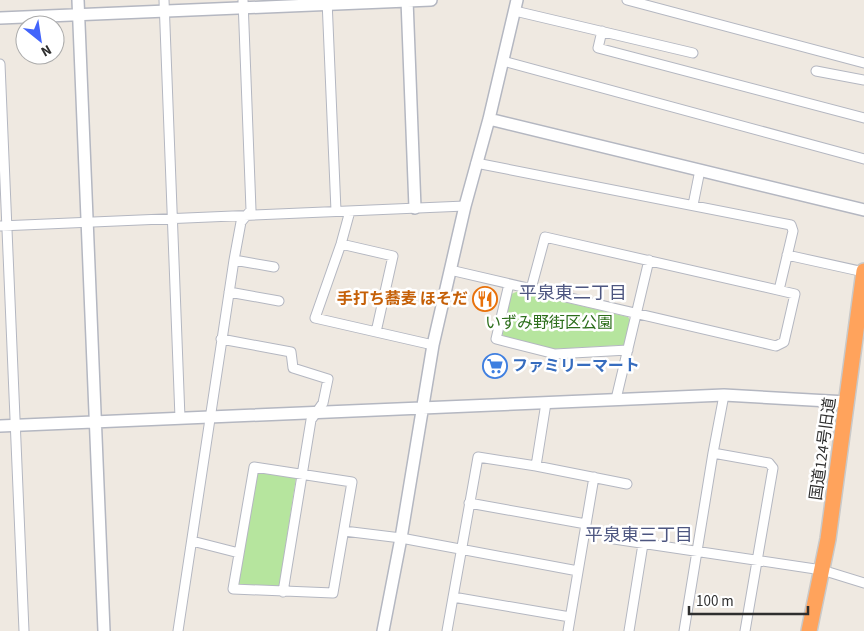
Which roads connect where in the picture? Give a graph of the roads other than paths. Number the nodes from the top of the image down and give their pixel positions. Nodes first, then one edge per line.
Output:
1 (78, 0) edge
2 (431, 0) edge
3 (627, 0) edge
4 (407, 1) edge
5 (327, 2) edge
6 (243, 3) edge
7 (164, 5) edge
8 (516, 5) edge
9 (78, 14) junction
10 (0, 18) edge
11 (602, 31) junction
12 (693, 53) dead end
13 (503, 61) junction
14 (864, 63) edge
15 (0, 64) edge
16 (816, 71) dead end
17 (864, 80) edge
18 (864, 118) edge
19 (489, 119) junction
20 (864, 159) edge
21 (476, 162) junction
22 (700, 170) junction
23 (694, 205) junction
24 (464, 206) junction
25 (415, 208) junction
26 (864, 210) edge
27 (336, 211) junction
28 (350, 211) junction
29 (246, 216) junction
30 (173, 219) junction
31 (87, 223) junction
32 (3, 226) edge
33 (341, 244) junction
34 (787, 255) junction
35 (234, 260) junction
36 (649, 260) junction
37 (274, 267) dead end
38 (450, 270) junction
39 (864, 271) edge
40 (509, 284) junction
41 (532, 289) junction
42 (779, 290) junction
43 (229, 292) junction
44 (280, 301) dead end
45 (862, 307) edge
46 (637, 314) junction
47 (376, 332) junction
48 (221, 338) junction
49 (434, 345) junction
50 (859, 346) edge
51 (628, 350) junction
52 (724, 395) junction
53 (616, 399) junction
54 (847, 402) junction
55 (546, 403) junction
56 (423, 408) junction
57 (315, 413) junction
58 (210, 417) junction
59 (180, 418) junction
60 (95, 421) junction
61 (15, 425) junction
62 (0, 426) edge
63 (713, 453) junction
64 (536, 466) junction
65 (303, 474) junction
66 (594, 477) junction
67 (626, 484) dead end
68 (469, 503) junction
69 (586, 524) junction
70 (344, 531) junction
71 (401, 538) junction
72 (614, 539) dead end
73 (192, 541) junction
74 (643, 544) junction
75 (462, 549) junction
76 (698, 551) junction
77 (239, 553) junction
78 (757, 561) junction
79 (578, 570) junction
80 (822, 570) junction
81 (864, 583) edge
82 (283, 592) junction
83 (453, 597) junction
84 (570, 617) junction
85 (24, 631) edge
86 (104, 631) edge
87 (178, 631) edge
88 (383, 631) edge
89 (447, 631) edge
90 (568, 631) edge
91 (629, 631) edge
92 (684, 631) edge
93 (745, 631) edge
94 (809, 631) edge

1 - 9 street
2 - 4 street
3 - 14 street
4 - 5 street
4 - 25 street
5 - 6 street
5 - 27 street
6 - 7 street
6 - 29 street
7 - 9 street
7 - 30 street
8 - 11 street
8 - 13 street
9 - 10 street
9 - 31 street
11 - 12 street
11 - 18 street
13 - 19 street
13 - 20 street
15 - 32 street
16 - 17 street
19 - 21 street
19 - 22 street
21 - 23 street
21 - 24 street
22 - 23 street
22 - 26 street
23 - 34 street
24 - 25 street
24 - 38 street
25 - 28 street
27 - 28 street
27 - 29 street
28 - 33 street
29 - 30 street
29 - 35 street
30 - 31 street
30 - 59 street
31 - 32 street
31 - 60 street
32 - 61 street
33 - 47 street
33 - 47 street
34 - 39 street
34 - 42 street
35 - 37 street
35 - 43 street
36 - 41 street
36 - 42 street
36 - 46 street
38 - 40 street
38 - 49 street
39 - 45 highway, 国道124号旧道
40 - 41 street
40 - 51 street
41 - 46 street
42 - 46 street
43 - 44 street
43 - 48 street
45 - 50 highway, 国道124号旧道
46 - 51 street
47 - 49 street
48 - 57 street
48 - 58 street
49 - 56 street
50 - 54 highway, 国道124号旧道
51 - 53 street
52 - 53 street
52 - 54 street
52 - 63 street
53 - 55 street
54 - 80 highway, 国道124号旧道
55 - 56 street
55 - 64 street
56 - 57 street
56 - 71 street
57 - 58 street
57 - 65 street
58 - 59 street
58 - 73 street
59 - 60 street
60 - 61 street
60 - 86 street
61 - 62 street
61 - 85 street
63 - 76 street
63 - 78 street
64 - 66 street
64 - 68 street
65 - 70 street
65 - 77 street
65 - 82 street
66 - 67 street
66 - 69 street
68 - 69 street
68 - 75 street
69 - 79 street
70 - 71 street
70 - 82 street
71 - 75 street
71 - 88 street
72 - 74 street
73 - 77 street
73 - 87 street
74 - 76 street
74 - 91 street
75 - 79 street
75 - 83 street
76 - 78 street
76 - 92 street
77 - 82 street
78 - 80 street
78 - 93 street
79 - 84 street
80 - 81 street
80 - 94 highway, 国道124号旧道
83 - 84 street
83 - 89 street
84 - 90 street

